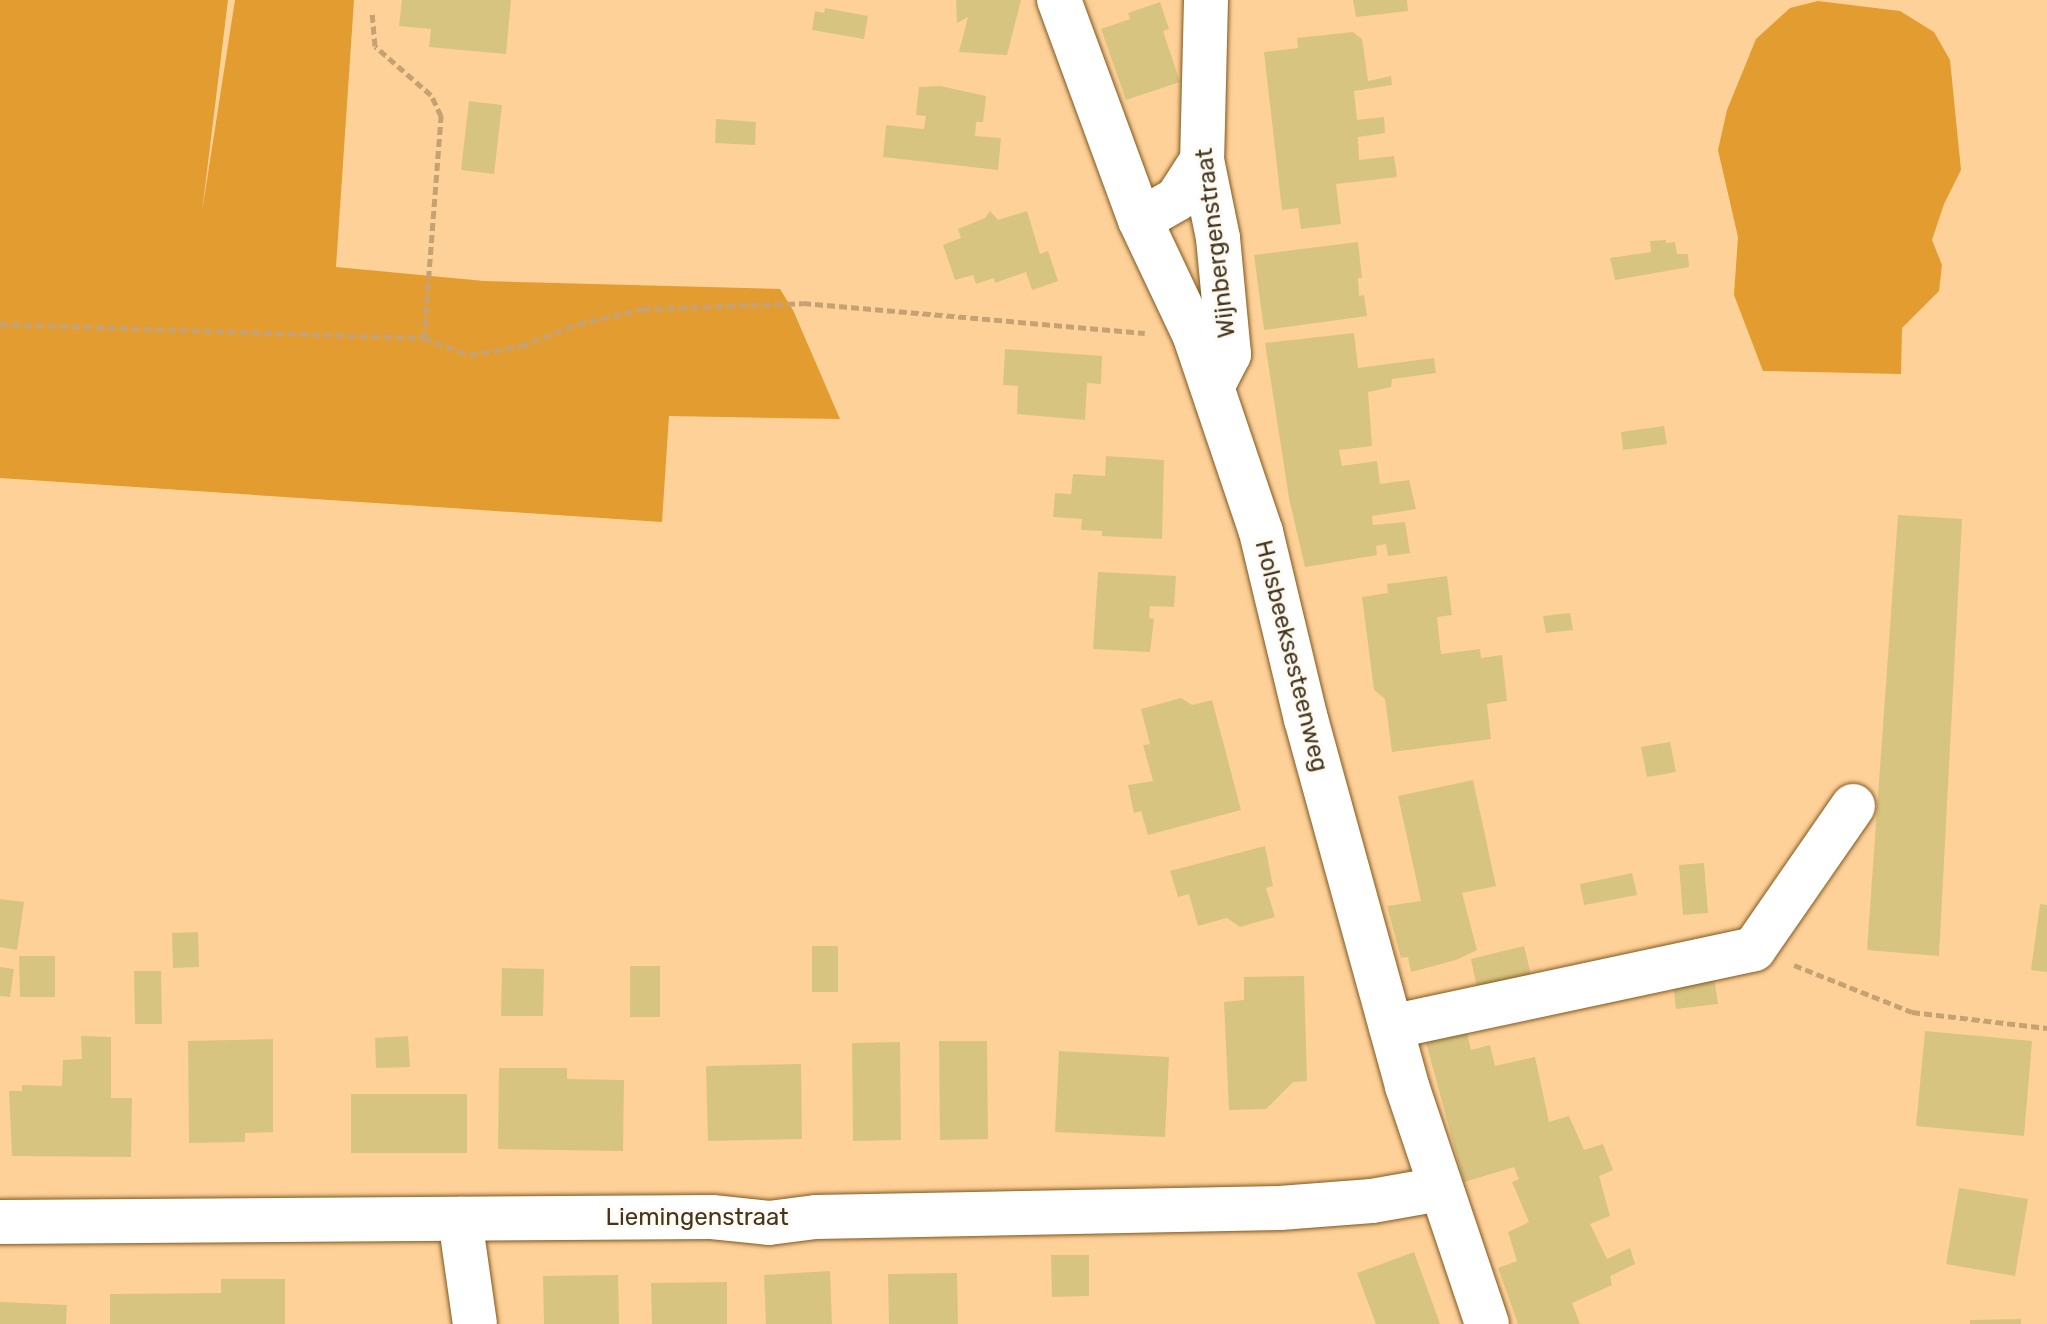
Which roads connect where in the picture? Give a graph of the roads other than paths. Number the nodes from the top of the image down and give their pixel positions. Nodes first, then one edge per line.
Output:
1 (1059, 0) edge
2 (1206, 0) edge
3 (1202, 160) junction
4 (1140, 220) junction
5 (1213, 386) junction
6 (1853, 806) dead end
7 (1391, 1027) junction
8 (1440, 1189) junction
9 (460, 1219) junction
10 (0, 1222) edge
11 (475, 1324) edge
12 (1487, 1324) edge

1 - 4 street, Holsbeeksesteenweg
2 - 3 street, Wijnbergenstraat
3 - 4 street
3 - 5 street, Wijnbergenstraat
4 - 5 street, Holsbeeksesteenweg
5 - 7 street, Holsbeeksesteenweg
6 - 7 street
7 - 8 street, Holsbeeksesteenweg
8 - 9 street, Liemingenstraat
8 - 12 street, Holsbeeksesteenweg
9 - 10 street, Liemingenstraat
9 - 11 street

